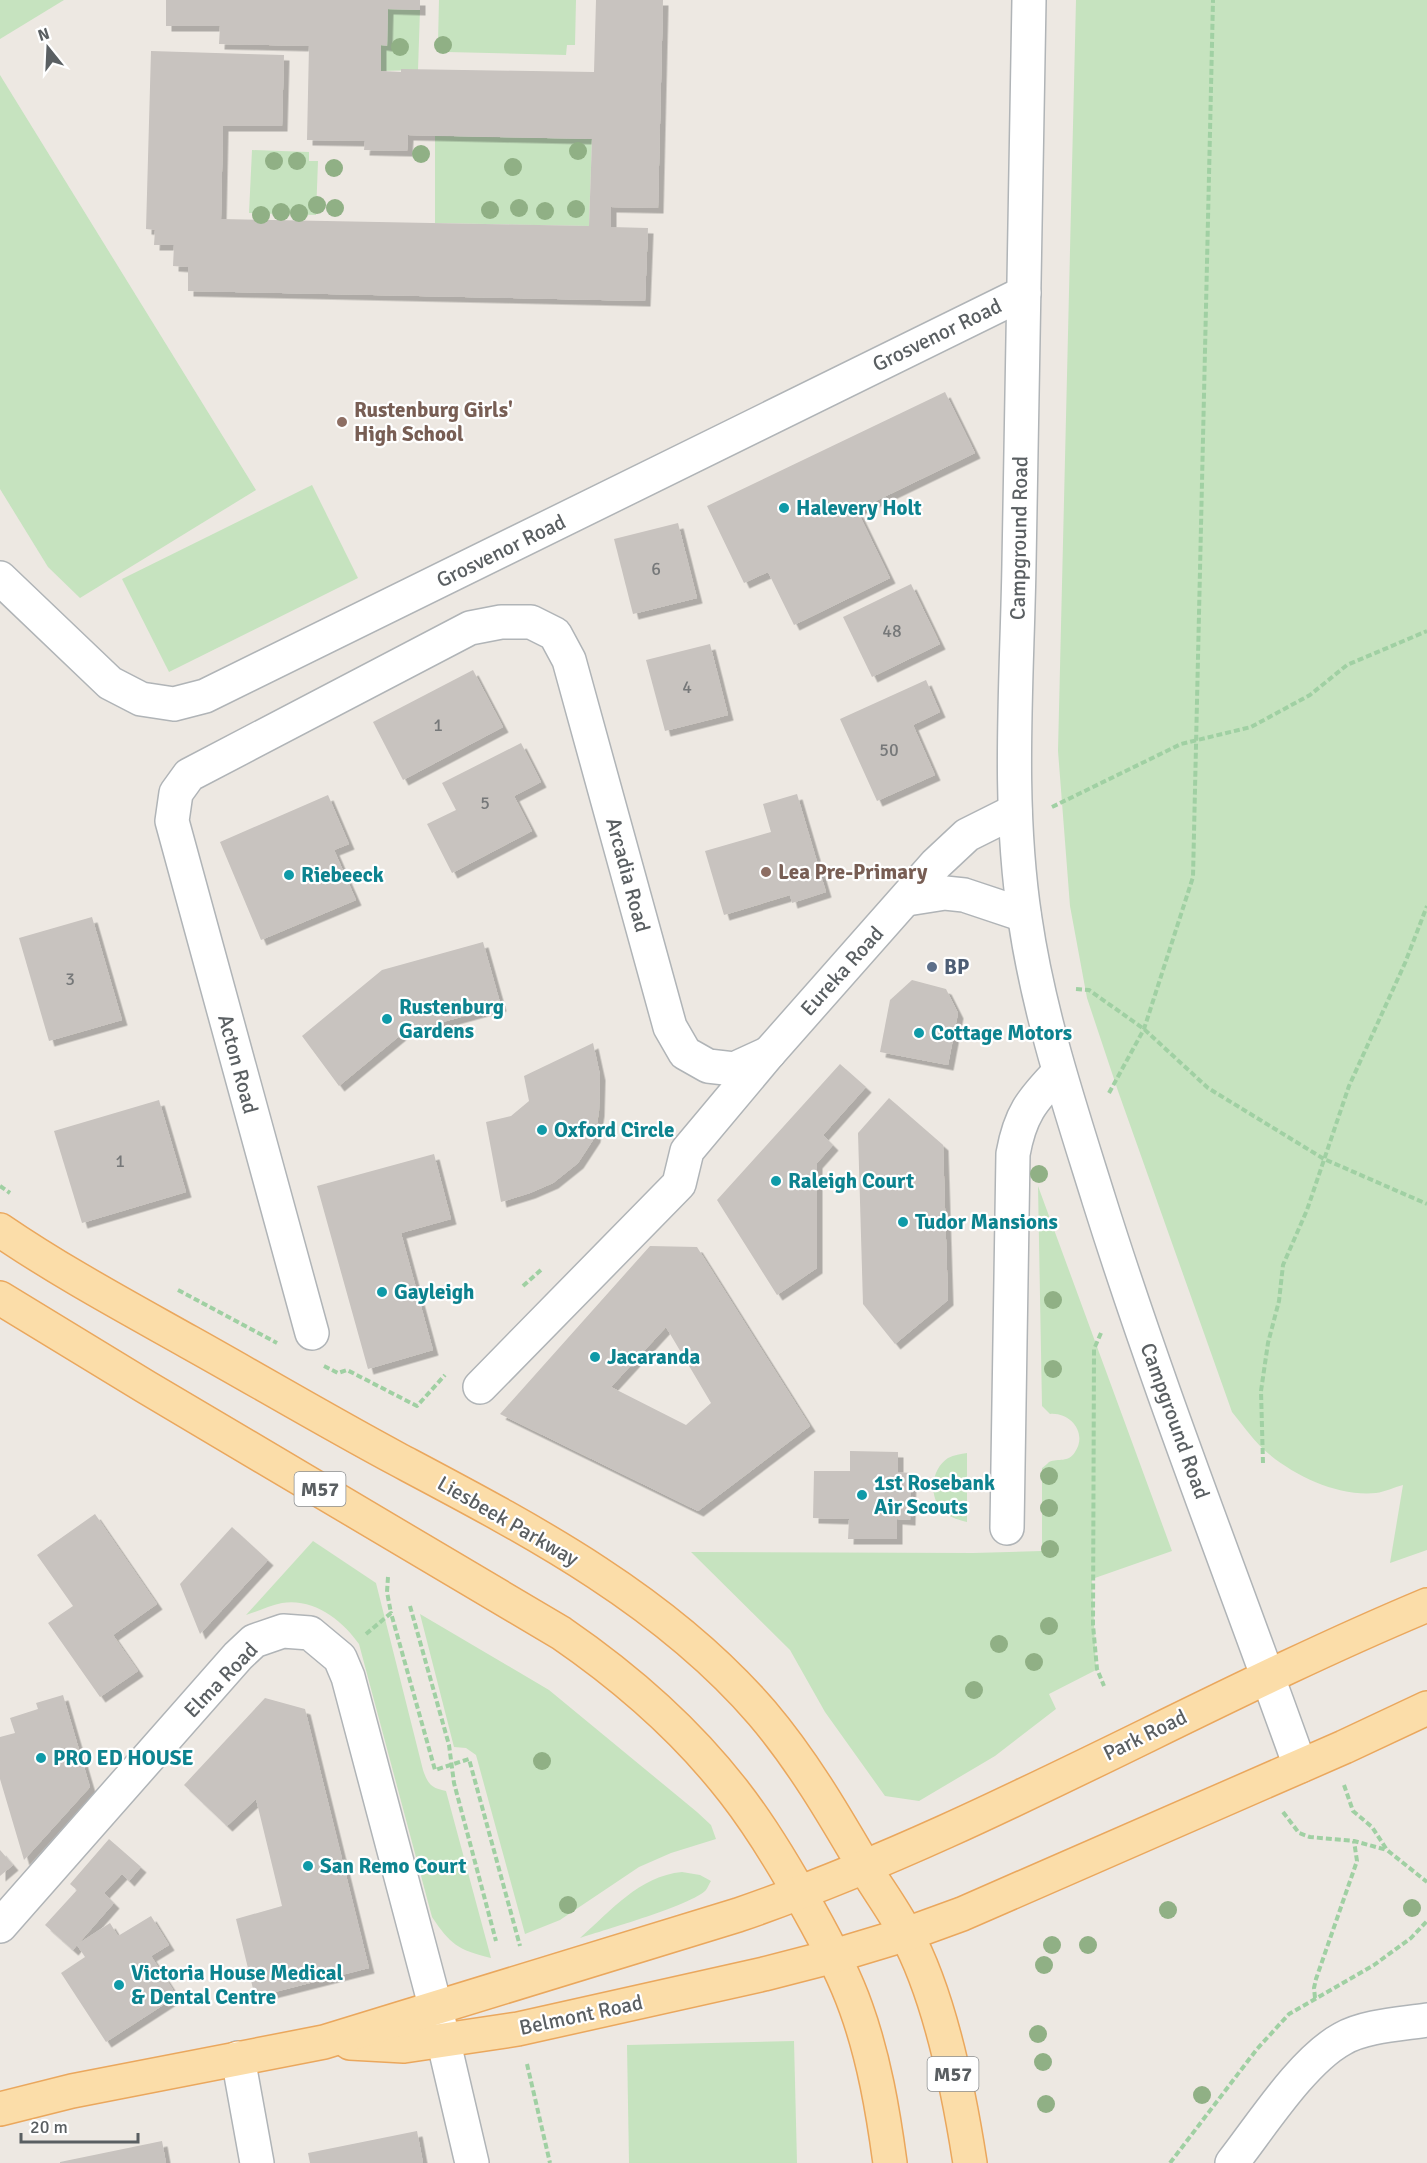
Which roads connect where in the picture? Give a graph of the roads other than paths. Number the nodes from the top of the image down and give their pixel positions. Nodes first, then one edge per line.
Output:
1 (1029, 0) edge
2 (1024, 293) junction
3 (0, 578) edge
4 (531, 622) joint
5 (1015, 811) junction
6 (907, 899) junction
7 (1024, 915) junction
8 (769, 1053) junction
9 (1059, 1072) junction
10 (0, 1230) edge
11 (0, 1298) edge
12 (315, 1349) road end
13 (480, 1387) dead end
14 (1007, 1528) dead end
15 (1427, 1605) edge
16 (1268, 1675) junction
17 (1427, 1708) edge
18 (1300, 1766) junction
19 (865, 1867) junction
20 (800, 1894) junction
21 (0, 1926) edge
22 (907, 1934) junction
23 (834, 1956) junction
24 (1427, 2020) edge
25 (440, 2024) junction
26 (238, 2058) junction
27 (0, 2109) edge
28 (968, 2147) edge
29 (257, 2163) edge
30 (472, 2163) edge
31 (890, 2163) edge
32 (988, 2163) edge
33 (1232, 2163) edge

1 - 2 street, Campground Road
2 - 3 street, Grosvenor Road
2 - 5 street, Campground Road
4 - 8 street, Arcadia Road
4 - 12 street, Acton Road
5 - 6 street, Eureka Road
5 - 7 street, Campground Road
6 - 7 street
6 - 8 street, Eureka Road
7 - 9 street, Campground Road
8 - 13 street, Eureka Road
9 - 14 street
9 - 16 street, Campground Road
10 - 19 main road, Liesbeek Parkway / M57
11 - 20 main road, M57
15 - 16 main road, Park Road
16 - 18 street, Campground Road
16 - 19 main road, Park Road
17 - 18 main road
18 - 22 main road
19 - 20 main road, Park Road
19 - 22 main road, Liesbeek Parkway / M57
20 - 23 main road, M57
20 - 25 main road, Belmont Road
21 - 25 street, Elma Road
22 - 23 main road, Belmont Road
22 - 28 main road, M57
23 - 25 main road, Belmont Road
23 - 31 main road, M57
24 - 33 street
25 - 26 main road, Belmont Road
25 - 30 street, Elma Road
26 - 27 main road, Belmont Road
26 - 29 street
28 - 32 street

